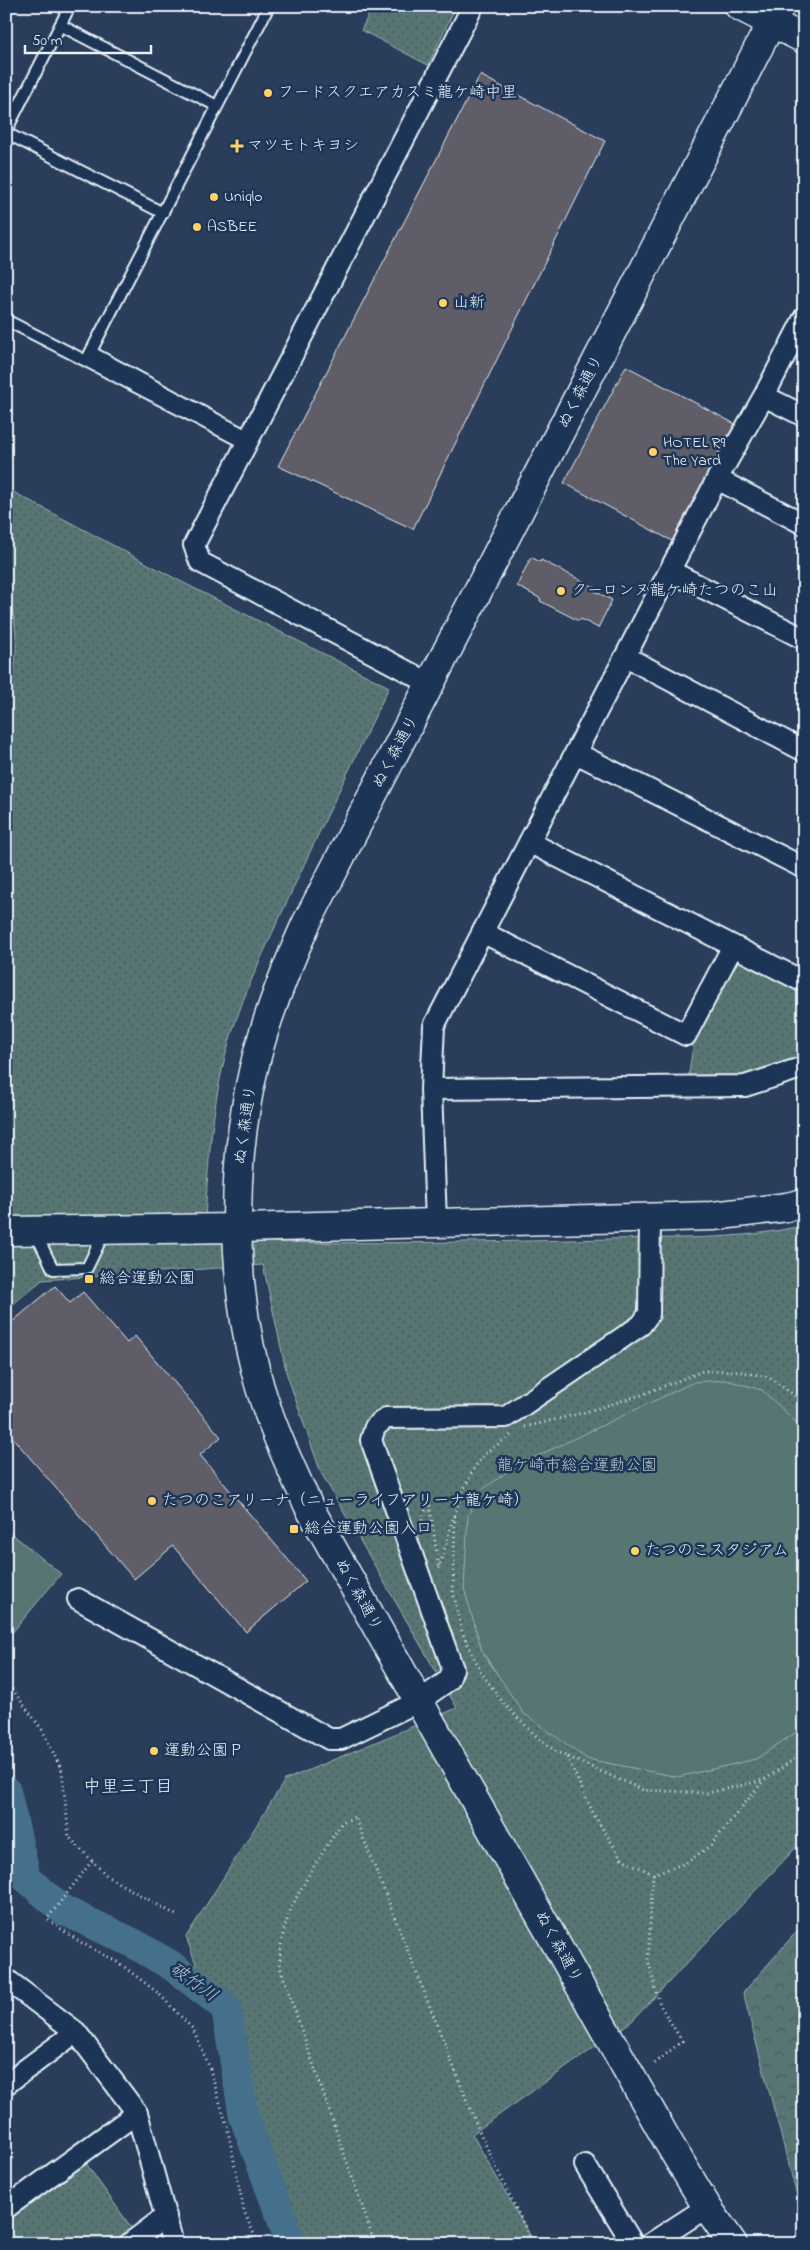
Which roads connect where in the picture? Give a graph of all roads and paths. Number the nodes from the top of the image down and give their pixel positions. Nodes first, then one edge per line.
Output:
1 (70, 6) edge
2 (269, 6) edge
3 (473, 6) edge
4 (739, 6) edge
5 (776, 15) edge
6 (60, 25) junction
7 (804, 39) edge
8 (217, 106) junction
9 (6, 132) edge
10 (163, 213) junction
11 (804, 318) edge
12 (6, 320) edge
13 (89, 356) junction
14 (764, 396) junction
15 (804, 416) edge
16 (248, 440) junction
17 (717, 479) junction
18 (804, 524) edge
19 (670, 571) junction
20 (804, 640) edge
21 (626, 657) junction
22 (431, 684) junction
23 (804, 751) edge
24 (576, 752) junction
25 (529, 842) junction
26 (804, 868) edge
27 (482, 932) junction
28 (733, 946) junction
29 (804, 982) edge
30 (804, 1066) edge
31 (431, 1089) junction
32 (804, 1203) edge
33 (650, 1218) junction
34 (436, 1222) junction
35 (238, 1228) junction
36 (106, 1229) junction
37 (6, 1230) edge
38 (34, 1230) junction
39 (804, 1408) edge
40 (522, 1428) dead end
41 (514, 1433) dead end
42 (456, 1510) junction
43 (414, 1524) dead end
44 (78, 1599) dead end
45 (6, 1681) edge
46 (419, 1701) junction
47 (804, 1752) edge
48 (567, 1756) junction
49 (764, 1780) junction
50 (92, 1861) junction
51 (653, 1874) junction
52 (176, 1915) dead end
53 (6, 1979) edge
54 (76, 2032) junction
55 (652, 2065) dead end
56 (6, 2084) edge
57 (137, 2112) junction
58 (585, 2165) dead end
59 (707, 2207) junction
60 (6, 2208) edge
61 (166, 2216) junction
62 (129, 2244) edge
63 (173, 2244) edge
64 (258, 2244) edge
65 (376, 2244) edge
66 (532, 2244) edge
67 (633, 2244) edge
68 (650, 2244) edge
69 (733, 2244) edge

1 - 6 lane
2 - 8 lane
3 - 16 street
4 - 5 main road
5 - 7 main road
5 - 22 main road, ぬく森通り
6 - 8 lane
6 - 9 lane
8 - 10 lane
9 - 10 lane
10 - 13 lane
11 - 14 street
12 - 13 lane
13 - 16 lane
14 - 15 street
14 - 17 street
16 - 22 street
17 - 18 street
17 - 19 street
19 - 20 street
19 - 21 street
21 - 23 street
21 - 24 street
22 - 35 main road, ぬく森通り
24 - 25 street
24 - 26 street
25 - 27 street
25 - 28 street
27 - 28 street
27 - 31 street
28 - 29 street
30 - 31 street
31 - 34 street
32 - 33 main road
33 - 34 main road
33 - 46 street
34 - 35 main road
35 - 36 main road
35 - 46 main road, ぬく森通り
36 - 38 main road
36 - 38 lane
37 - 38 main road
39 - 40 path
41 - 42 path
42 - 43 path
42 - 48 path
44 - 46 street
45 - 50 path
46 - 59 main road, ぬく森通り
47 - 49 path
48 - 49 path
48 - 51 path
49 - 51 path
50 - 52 path
50 - 64 path
51 - 55 path
53 - 54 street
54 - 56 street
54 - 57 street
57 - 60 street
57 - 61 street
58 - 67 street
59 - 68 street
59 - 69 main road, ぬく森通り
61 - 62 street
61 - 63 street
65 - 66 path

